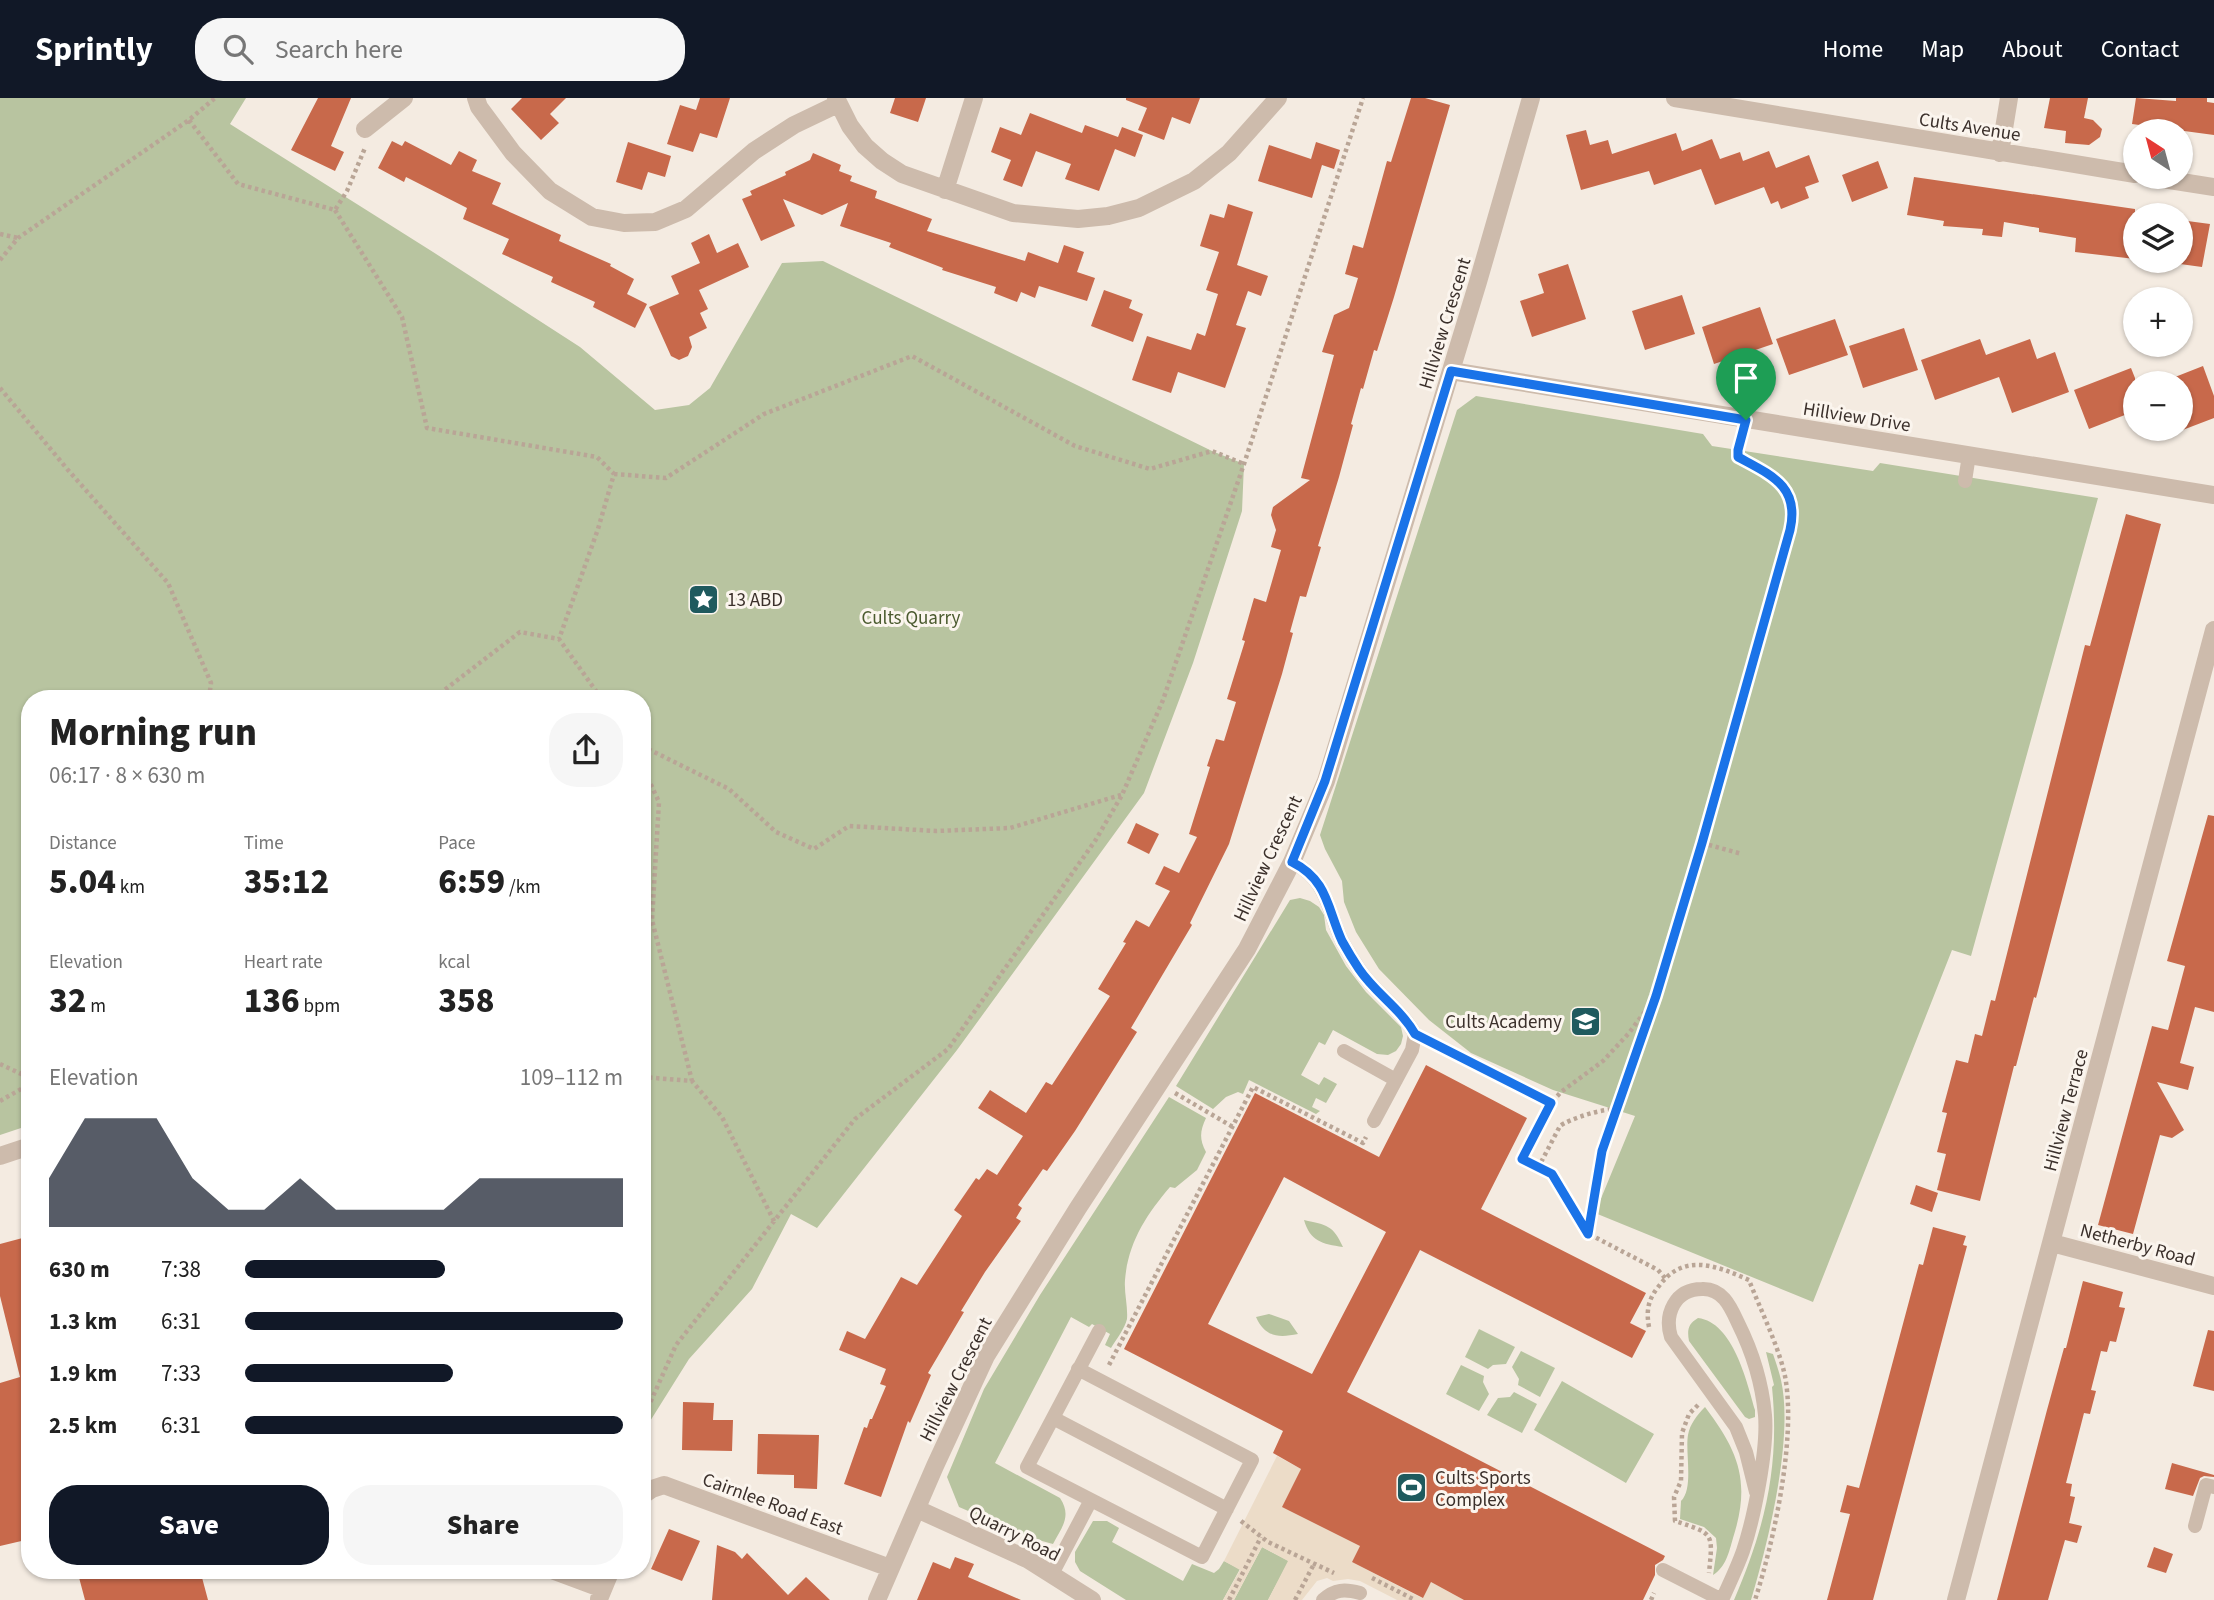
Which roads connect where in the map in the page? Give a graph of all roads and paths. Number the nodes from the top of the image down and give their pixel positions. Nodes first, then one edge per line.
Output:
1 (215, 98) edge
2 (404, 98) edge
3 (476, 98) edge
4 (974, 98) edge
5 (1278, 98) edge
6 (1363, 98) edge
7 (1531, 98) edge
8 (1675, 98) edge
9 (2009, 98) edge
10 (837, 101) edge
11 (189, 120) junction
12 (365, 129) joint
13 (2000, 153) junction
14 (2123, 172) edge
15 (2193, 184) edge
16 (2214, 187) edge
17 (945, 190) junction
18 (335, 210) junction
19 (0, 233) edge
20 (18, 238) junction
21 (0, 260) edge
22 (1451, 371) junction
23 (0, 388) edge
24 (1746, 420) junction
25 (1969, 455) junction
26 (1244, 464) junction
27 (614, 474) junction
28 (1965, 481) dead end
29 (2214, 495) edge
30 (2214, 630) edge
31 (559, 639) junction
32 (210, 690) edge
33 (444, 690) edge
34 (595, 690) edge
35 (651, 750) edge
36 (651, 785) edge
37 (1122, 795) junction
38 (1702, 843) junction
39 (1742, 854) dead end
40 (1292, 862) junction
41 (1656, 996) junction
42 (1415, 1034) junction
43 (1344, 1051) dead end
44 (0, 1064) edge
45 (21, 1074) edge
46 (651, 1078) edge
47 (1396, 1080) junction
48 (692, 1081) junction
49 (21, 1089) edge
50 (1172, 1091) dead end
51 (0, 1101) edge
52 (1551, 1103) junction
53 (1617, 1111) junction
54 (1374, 1121) joint
55 (1233, 1127) junction
56 (21, 1149) edge
57 (0, 1156) edge
58 (1538, 1168) junction
59 (775, 1223) junction
60 (1588, 1234) junction
61 (2052, 1243) junction
62 (1665, 1278) dead end
63 (2214, 1286) edge
64 (1099, 1331) dead end
65 (1079, 1369) junction
66 (1101, 1381) junction
67 (651, 1401) edge
68 (1053, 1418) junction
69 (2214, 1487) edge
70 (651, 1490) edge
71 (1756, 1492) junction
72 (1091, 1500) junction
73 (917, 1509) junction
74 (1227, 1509) junction
75 (2195, 1526) dead end
76 (1261, 1537) junction
77 (1314, 1564) junction
78 (890, 1568) junction
79 (1662, 1570) dead end
80 (1052, 1574) junction
81 (570, 1579) edge
82 (1341, 1591) junction
83 (1360, 1593) dead end
84 (1654, 1593) dead end
85 (601, 1595) edge
86 (877, 1600) edge
87 (1092, 1600) edge
88 (1229, 1600) edge
89 (1295, 1600) edge
90 (1323, 1600) edge
91 (1651, 1600) edge
92 (1722, 1600) edge
93 (1956, 1600) edge

1 - 11 path
2 - 12 street
3 - 10 street
4 - 17 street
5 - 17 street
6 - 26 path
7 - 22 street, Hillview Crescent
8 - 13 street, Cults Avenue
9 - 13 street
10 - 17 street
11 - 18 path
11 - 20 path
12 - 18 path
13 - 14 street, Cults Avenue
15 - 16 street
18 - 27 path
19 - 20 path
20 - 21 path
22 - 24 street, Hillview Drive
22 - 40 street, Hillview Crescent
23 - 32 path
24 - 25 street, Hillview Drive
24 - 38 path
25 - 28 lane
25 - 29 street, Hillview Drive
26 - 27 path
26 - 37 path
27 - 31 path
30 - 61 street, Hillview Terrace
31 - 33 path
31 - 34 path
35 - 37 path
36 - 48 path
37 - 59 path
38 - 39 path
38 - 41 path
40 - 42 lane
40 - 73 street, Hillview Crescent
41 - 52 path
41 - 53 path
42 - 47 lane
42 - 52 path
43 - 47 lane
44 - 45 path
46 - 48 path
47 - 54 lane
48 - 59 path
49 - 51 path
50 - 55 path
52 - 58 path
53 - 58 path
53 - 60 path
54 - 55 path
55 - 66 path
56 - 57 street
58 - 60 path
59 - 67 path
60 - 62 path
61 - 63 street, Netherby Road
61 - 93 street, Hillview Terrace
64 - 65 lane
65 - 66 lane
65 - 68 lane
66 - 74 lane
68 - 72 lane
68 - 74 lane
69 - 75 lane
70 - 78 street, Cairnlee Road East
71 - 71 lane
71 - 92 lane
72 - 74 lane
72 - 80 lane
73 - 78 street, Hillview Crescent
73 - 80 street, Quarry Road
74 - 76 path
76 - 77 path
76 - 88 path
77 - 82 path
77 - 89 path
78 - 86 street, Hillview Crescent
79 - 92 lane
80 - 87 street, Quarry Road
81 - 85 street
82 - 83 lane
82 - 90 lane
84 - 91 path

